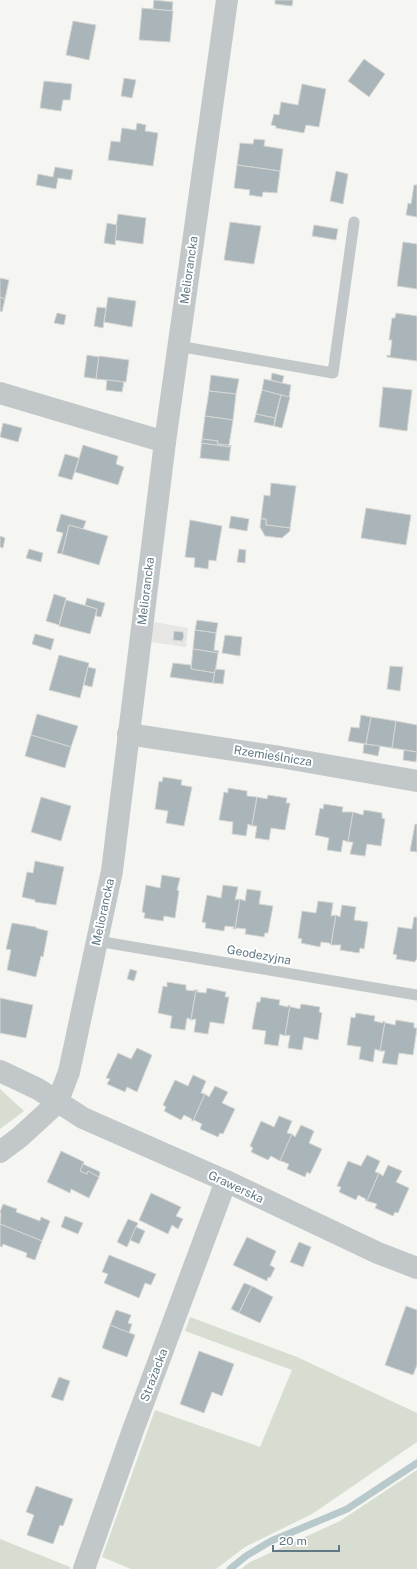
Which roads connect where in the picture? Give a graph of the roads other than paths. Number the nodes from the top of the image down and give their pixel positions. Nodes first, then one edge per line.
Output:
1 (227, 0) edge
2 (354, 222) dead end
3 (178, 346) junction
4 (0, 393) edge
5 (165, 442) junction
6 (128, 734) junction
7 (417, 781) edge
8 (97, 941) junction
9 (417, 995) edge
10 (0, 1071) edge
11 (57, 1103) junction
12 (0, 1152) edge
13 (226, 1182) junction
14 (417, 1268) edge
15 (84, 1569) edge

1 - 3 street, Meliorancka
2 - 3 lane
3 - 5 street, Meliorancka
4 - 5 street
5 - 6 street, Meliorancka
6 - 7 street, Rzemieślnicza
6 - 8 street, Meliorancka
8 - 9 lane, Geodezyjna
8 - 11 street, Meliorancka
10 - 11 street, Grawerska
11 - 12 street, Meliorancka
11 - 13 street, Grawerska
13 - 14 street, Grawerska
13 - 15 street, Strażacka

